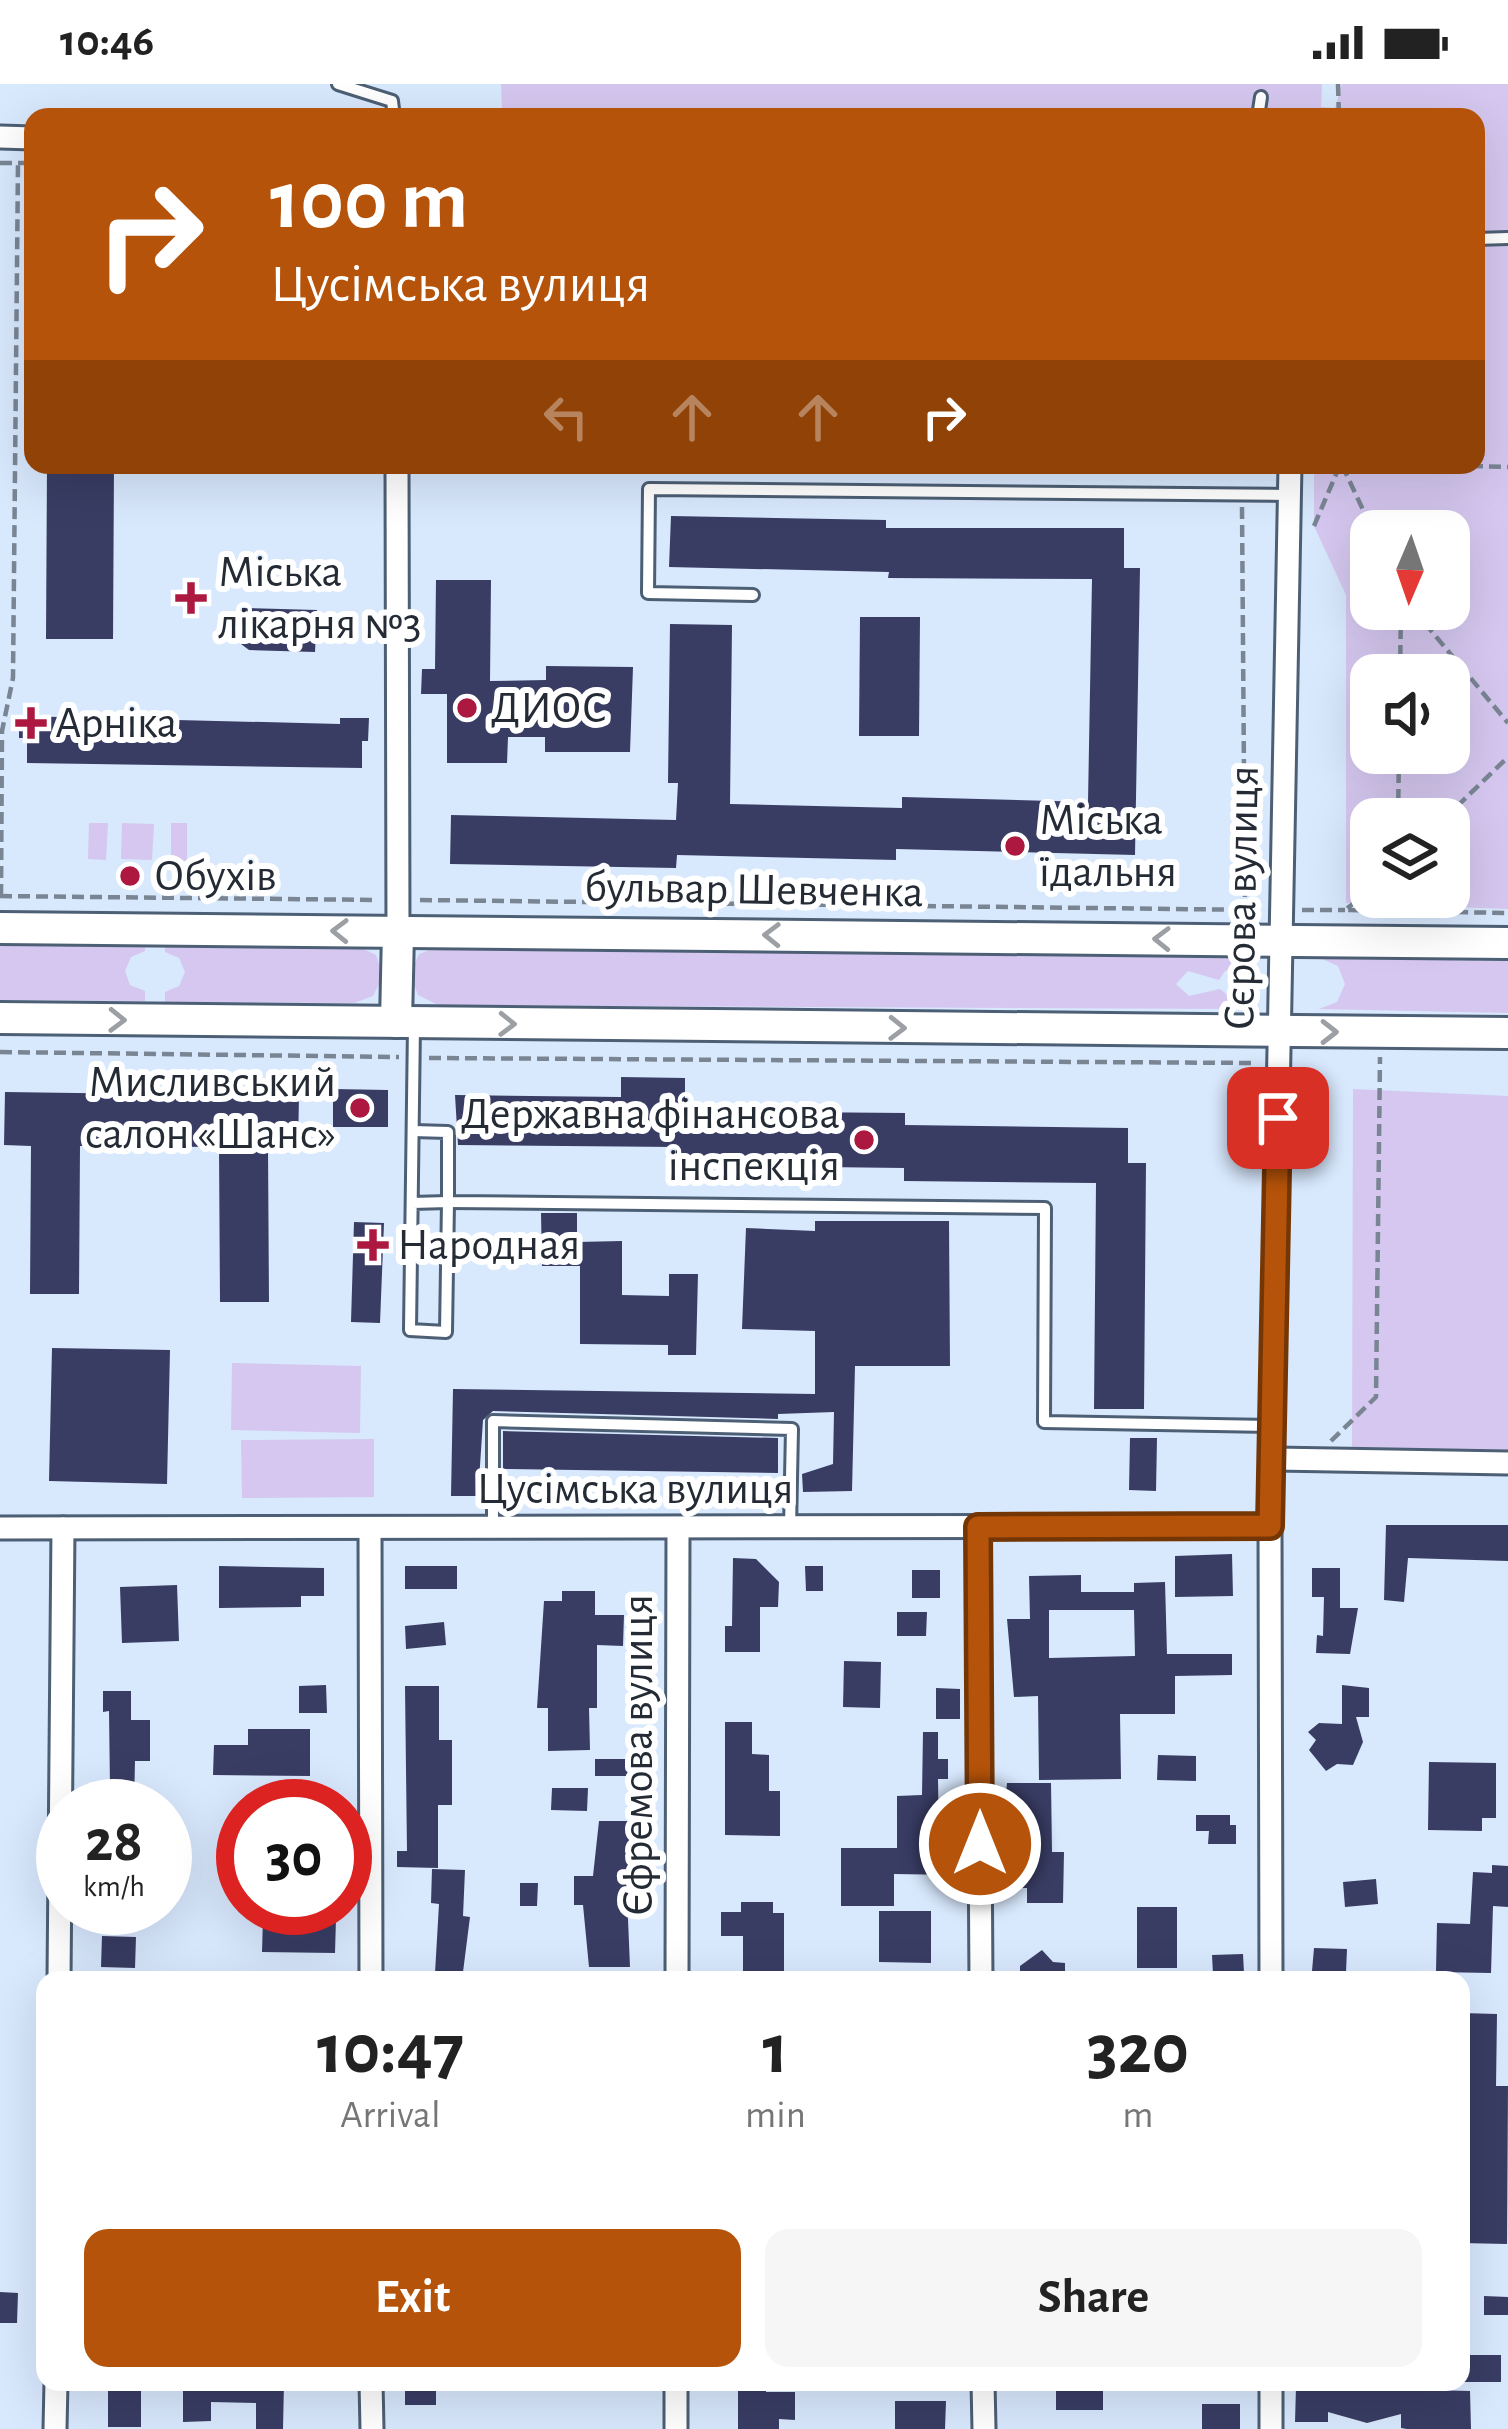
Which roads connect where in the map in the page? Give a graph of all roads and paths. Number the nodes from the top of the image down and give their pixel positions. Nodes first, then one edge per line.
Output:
1 (338, 84) edge
2 (1261, 97) dead end
3 (393, 108) edge
4 (1259, 108) edge
5 (0, 163) edge
6 (18, 163) junction
7 (24, 163) edge
8 (397, 474) edge
9 (1290, 474) edge
10 (1337, 474) edge
11 (1345, 474) edge
12 (1241, 494) junction
13 (1290, 495) junction
14 (1363, 510) edge
15 (1314, 526) dead end
16 (753, 595) dead end
17 (1430, 630) edge
18 (1508, 723) edge
19 (1508, 757) edge
20 (1466, 798) edge
21 (1, 896) edge
22 (398, 900) junction
23 (1350, 906) edge
24 (1245, 909) junction
25 (1345, 910) junction
26 (1508, 913) edge
27 (1280, 925) junction
28 (0, 928) edge
29 (398, 932) junction
30 (1508, 944) edge
31 (0, 1018) edge
32 (405, 1022) junction
33 (1279, 1032) junction
34 (1508, 1033) edge
35 (0, 1052) edge
36 (1359, 1057) dead end
37 (1380, 1057) junction
38 (414, 1058) junction
39 (1398, 1058) dead end
40 (1278, 1064) junction
41 (413, 1131) junction
42 (448, 1202) junction
43 (412, 1203) junction
44 (1274, 1426) junction
45 (1275, 1459) junction
46 (1313, 1459) junction
47 (1508, 1462) edge
48 (1270, 1526) junction
49 (978, 1527) junction
50 (0, 1528) edge
51 (63, 1528) junction
52 (370, 1528) junction
53 (493, 1528) junction
54 (790, 1528) junction
55 (678, 1530) junction
56 (59, 1971) edge
57 (370, 1971) edge
58 (677, 1971) edge
59 (981, 1971) edge
60 (1271, 1971) edge
61 (56, 2391) edge
62 (371, 2391) edge
63 (676, 2391) edge
64 (983, 2391) edge
65 (1271, 2391) edge
66 (55, 2429) edge
67 (372, 2429) edge
68 (676, 2429) edge
69 (984, 2429) edge
70 (1271, 2429) edge

1 - 3 lane
2 - 4 lane
5 - 6 path
6 - 7 path
6 - 21 path
8 - 22 street
9 - 13 street, Сєрова вулиця
10 - 15 path
11 - 14 path
12 - 13 lane
12 - 16 lane
12 - 24 path
13 - 27 street, Сєрова вулиця
17 - 18 path
19 - 20 path
21 - 22 path
22 - 24 path
22 - 29 street
23 - 25 path
24 - 27 path
25 - 26 path
25 - 27 path
27 -> 29 main road, бульвар Шевченка
27 - 30 main road, бульвар Шевченка
27 - 33 street, Сєрова вулиця
29 -> 28 main road, бульвар Шевченка
29 - 32 main road
31 -> 32 main road
32 -> 33 main road
32 - 38 lane
33 -> 34 main road
33 - 40 street, Сєрова вулиця
35 - 38 path
36 - 37 path
37 - 39 path
37 - 46 path
38 - 40 path
38 - 41 lane
40 - 44 street, Сєрова вулиця
41 - 42 lane
41 - 43 lane
42 - 43 lane
42 - 43 lane
42 - 44 lane
44 - 45 street, Сєрова вулиця
45 - 46 street
45 - 48 street, Сєрова вулиця
46 - 47 street
48 - 49 street, Цусімська вулиця
48 - 60 street, Сєрова вулиця
49 - 54 street, Цусімська вулиця
49 - 59 street
50 - 51 street, Цусімська вулиця
51 - 52 street, Цусімська вулиця
51 - 56 street
52 - 53 street, Цусімська вулиця
52 - 57 street
53 - 54 lane
53 - 55 street, Цусімська вулиця
54 - 55 street, Цусімська вулиця
55 - 58 street, Єфремова вулиця
61 - 66 street
62 - 67 street
63 - 68 street
64 - 69 street
65 - 70 street

